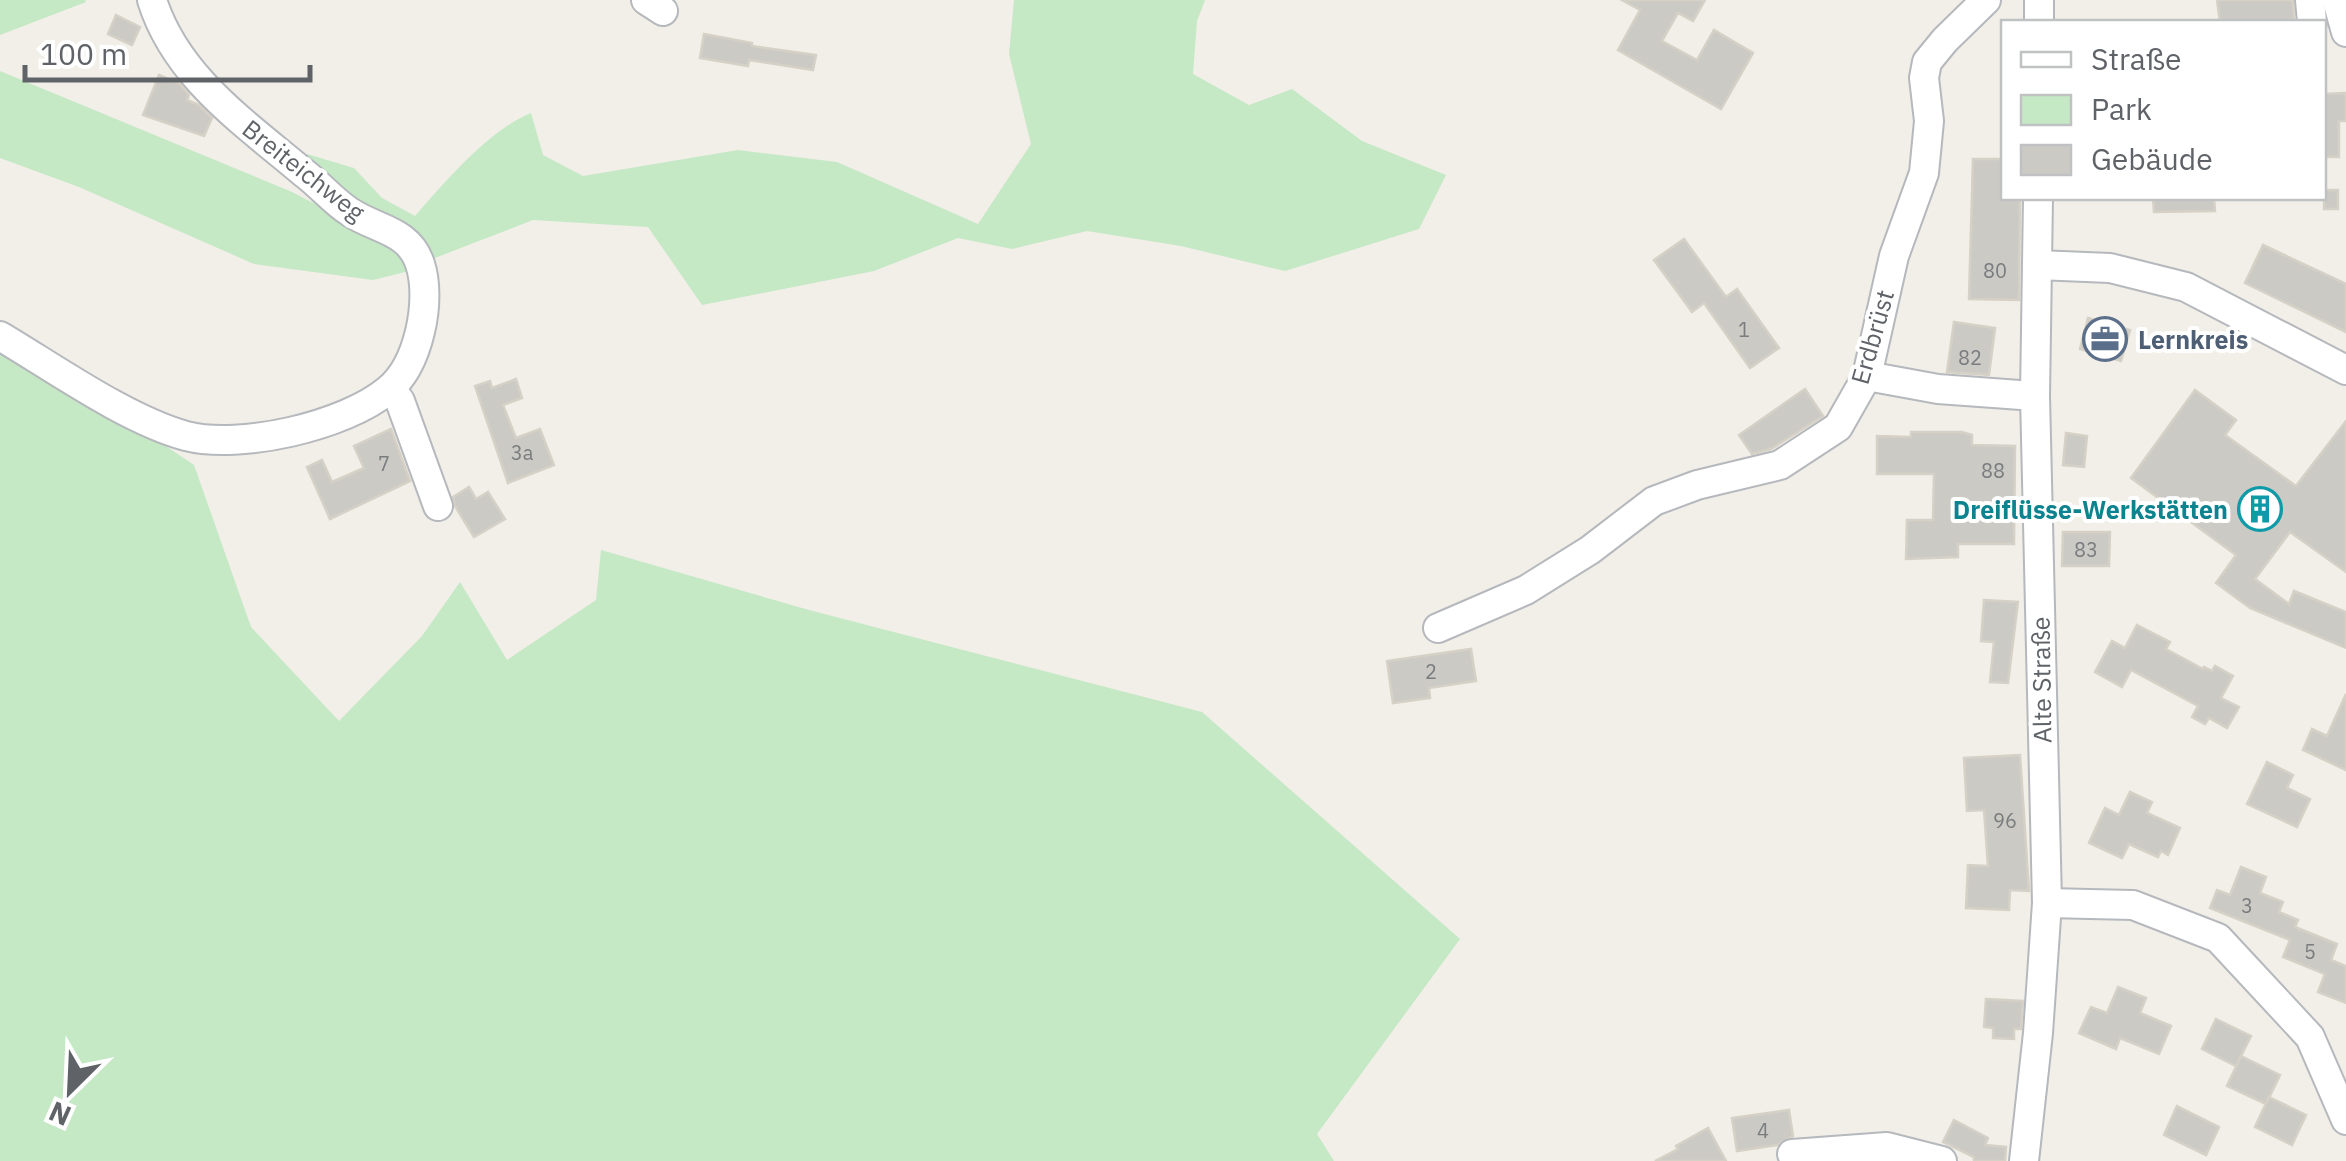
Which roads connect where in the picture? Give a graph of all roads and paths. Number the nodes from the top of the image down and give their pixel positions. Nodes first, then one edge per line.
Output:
1 (152, 0) edge
2 (1986, 0) edge
3 (2338, 0) edge
4 (2346, 32) edge
5 (2038, 200) edge
6 (2037, 265) junction
7 (0, 336) edge
8 (2346, 370) edge
9 (1867, 376) junction
10 (390, 389) junction
11 (2035, 396) junction
12 (438, 506) dead end
13 (1438, 628) dead end
14 (2047, 903) junction
15 (2346, 1120) edge
16 (1792, 1154) dead end
17 (1942, 1161) edge
18 (2024, 1161) edge

1 - 10 street, Breiteichweg
2 - 9 street, Erdbrüst
3 - 4 street
5 - 6 street, Alte Straße
6 - 8 street
6 - 11 street, Alte Straße
7 - 10 street
9 - 11 street
9 - 13 street, Erdbrüst
10 - 12 street
11 - 14 street, Alte Straße
14 - 15 street
14 - 18 street, Alte Straße
16 - 17 street

